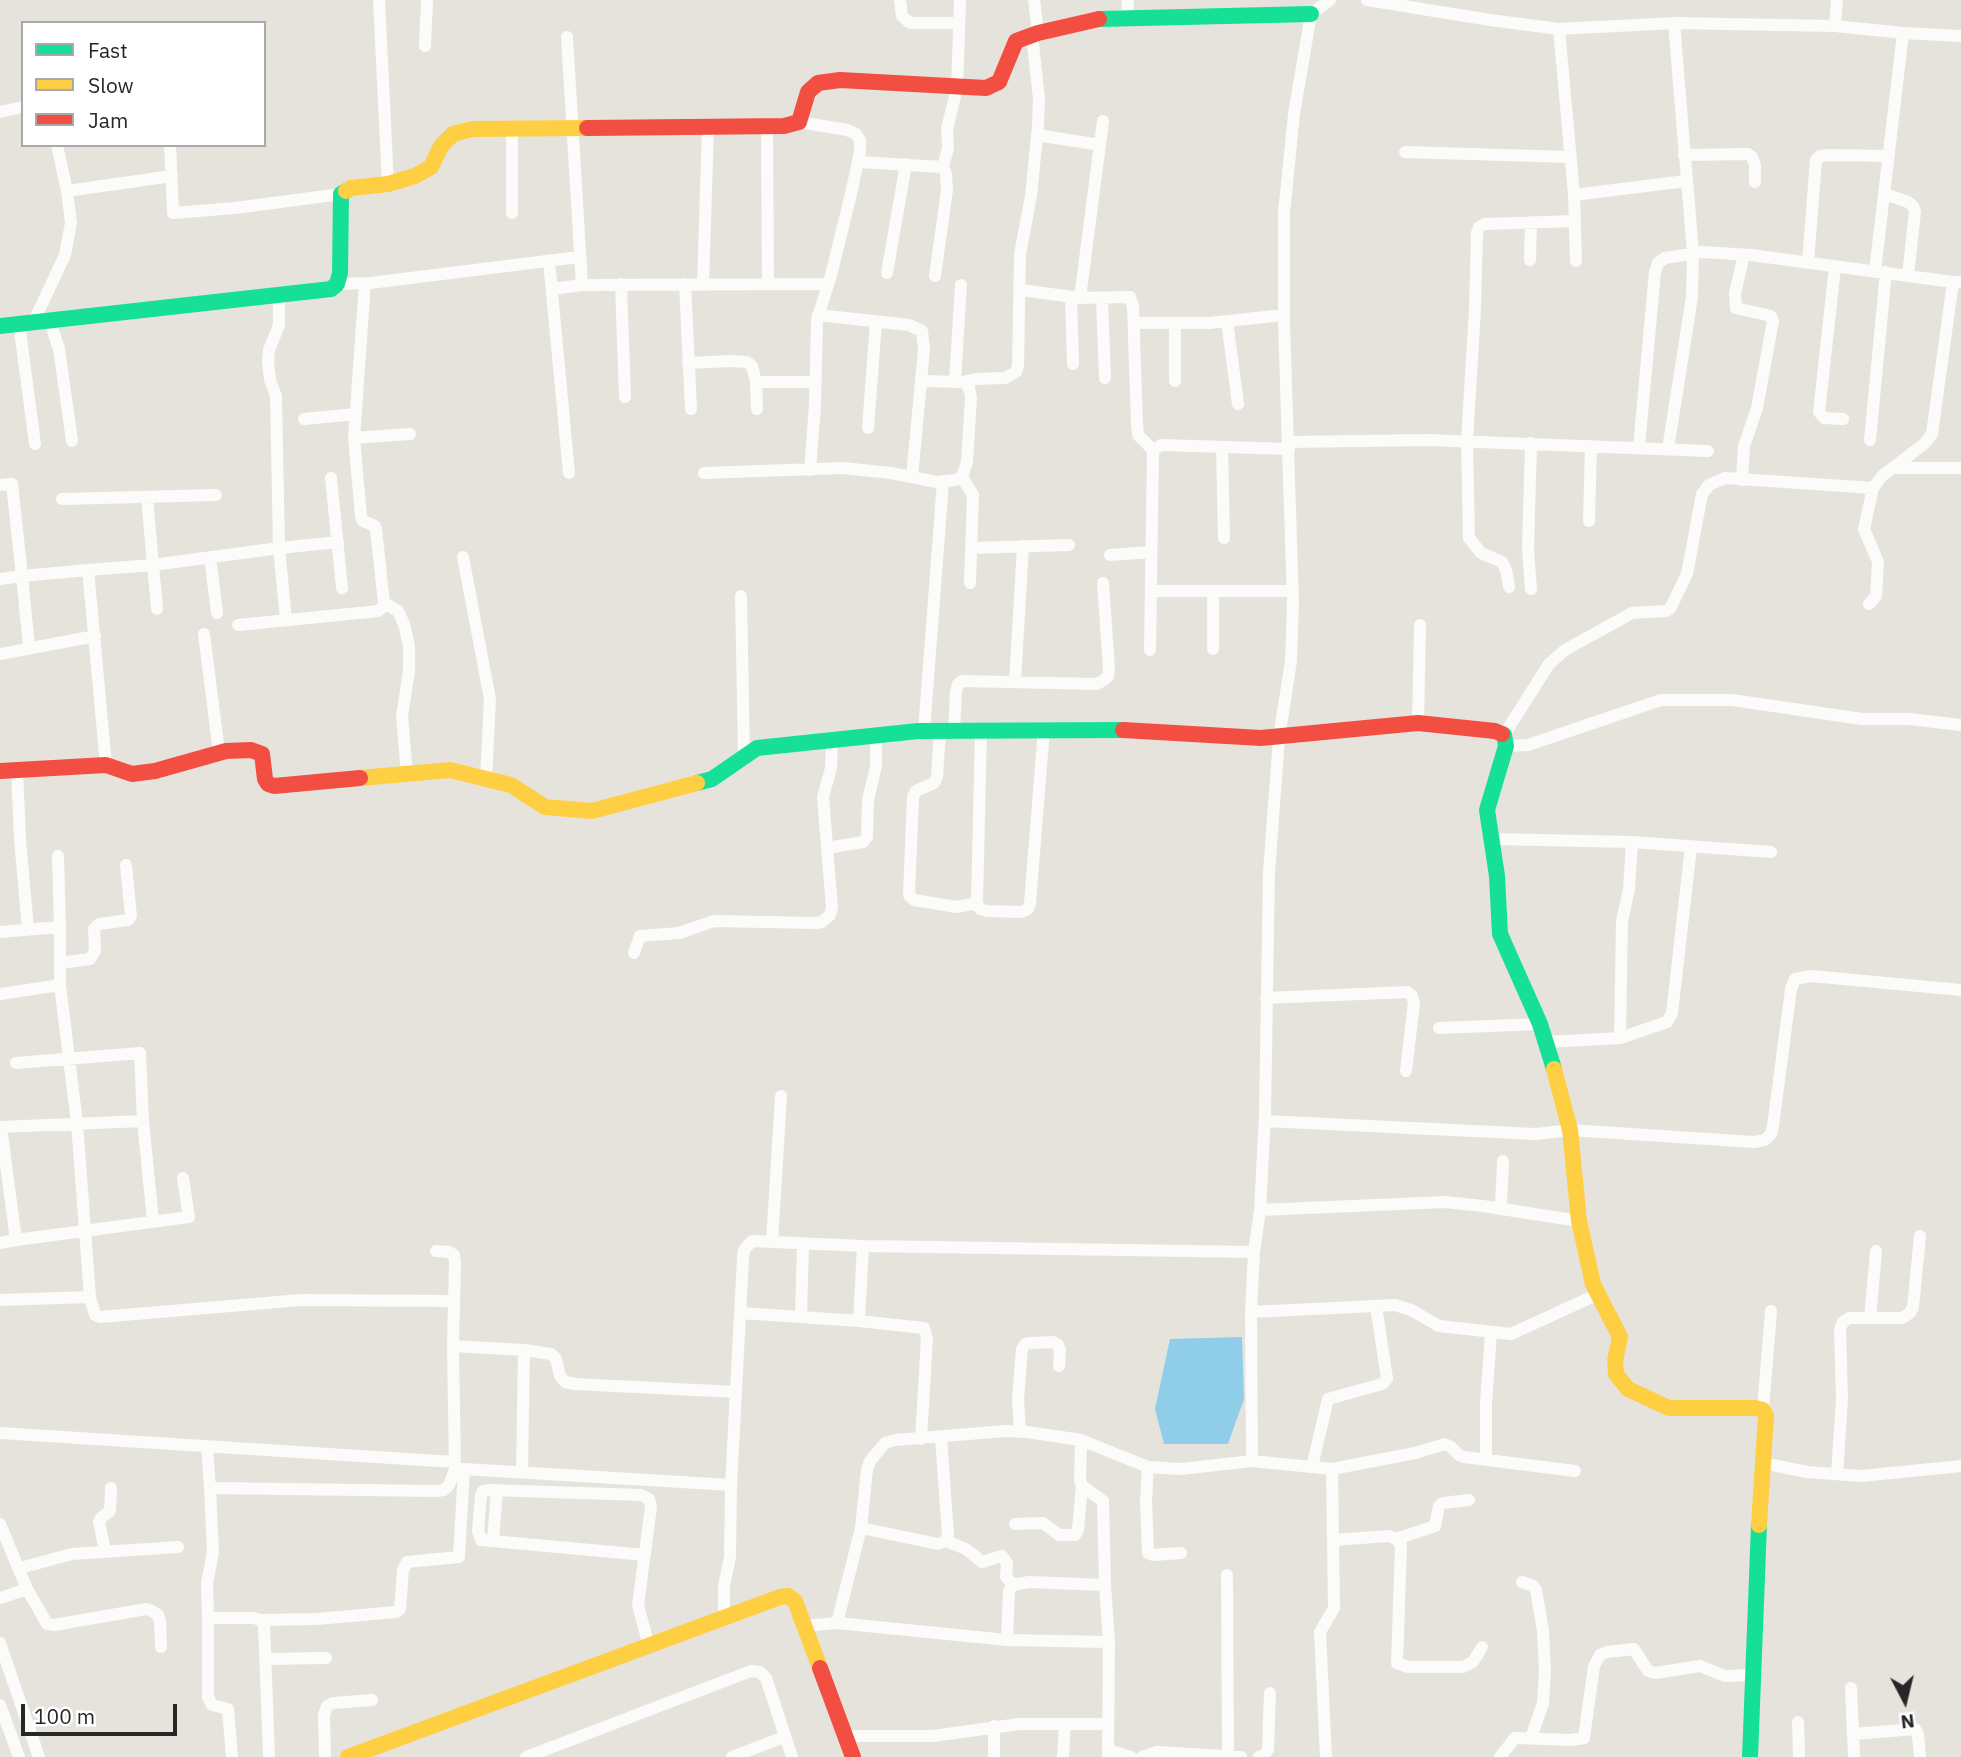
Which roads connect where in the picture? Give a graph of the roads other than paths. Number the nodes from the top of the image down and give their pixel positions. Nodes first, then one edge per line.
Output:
1 (379, 0) edge
2 (427, 0) edge
3 (900, 0) edge
4 (960, 0) edge
5 (1034, 0) edge
6 (1128, 0) edge
7 (1330, 0) edge
8 (1367, 0) edge
9 (1837, 0) edge
10 (1311, 14) junction
11 (1128, 17) junction
12 (959, 23) junction
13 (1674, 23) junction
14 (1835, 26) junction
15 (1559, 29) junction
16 (1903, 33) junction
17 (1035, 34) junction
18 (1961, 36) edge
19 (567, 37) dead end
20 (425, 46) dead end
21 (957, 88) junction
22 (21, 107) edge
23 (0, 112) edge
24 (1103, 121) dead end
25 (799, 122) junction
26 (708, 126) junction
27 (767, 126) junction
28 (572, 127) junction
29 (512, 128) junction
30 (1037, 135) junction
31 (1100, 145) junction
32 (57, 147) edge
33 (170, 147) edge
34 (1405, 152) dead end
35 (1684, 155) junction
36 (1889, 156) junction
37 (1570, 157) junction
38 (858, 162) junction
39 (906, 164) junction
40 (943, 167) junction
41 (172, 176) junction
42 (1686, 181) junction
43 (1755, 182) dead end
44 (388, 184) junction
45 (67, 191) junction
46 (341, 194) junction
47 (1885, 194) junction
48 (1574, 195) junction
49 (513, 213) dead end
50 (1575, 221) junction
51 (1531, 222) junction
52 (1693, 253) junction
53 (1744, 255) junction
54 (579, 257) junction
55 (1531, 260) dead end
56 (549, 261) junction
57 (1576, 261) dead end
58 (1808, 263) junction
59 (1835, 267) junction
60 (1880, 272) junction
61 (887, 273) dead end
62 (1908, 275) junction
63 (935, 276) dead end
64 (1957, 282) edge
65 (365, 283) junction
66 (337, 284) junction
67 (768, 284) junction
68 (828, 284) junction
69 (582, 285) junction
70 (621, 285) junction
71 (685, 285) junction
72 (703, 285) junction
73 (961, 285) dead end
74 (552, 289) junction
75 (1021, 290) junction
76 (279, 295) junction
77 (1076, 298) junction
78 (1102, 299) junction
79 (818, 315) junction
80 (1284, 315) junction
81 (34, 321) junction
82 (1227, 321) junction
83 (876, 322) junction
84 (1134, 323) junction
85 (1175, 323) junction
86 (0, 326) edge
87 (688, 363) junction
88 (1073, 364) dead end
89 (1105, 378) dead end
90 (921, 381) junction
91 (959, 381) junction
92 (1175, 381) dead end
93 (756, 382) junction
94 (815, 382) junction
95 (625, 397) dead end
96 (1238, 404) dead end
97 (691, 409) dead end
98 (757, 409) dead end
99 (356, 414) junction
100 (304, 419) dead end
101 (1843, 419) dead end
102 (868, 428) dead end
103 (410, 435) dead end
104 (354, 438) junction
105 (1870, 440) dead end
106 (72, 441) dead end
107 (1467, 441) junction
108 (1531, 443) junction
109 (35, 444) dead end
110 (1289, 445) junction
111 (1591, 446) junction
112 (1639, 447) junction
113 (1222, 448) junction
114 (1668, 449) junction
115 (1153, 450) junction
116 (1708, 451) dead end
117 (1895, 468) junction
118 (1961, 468) edge
119 (810, 470) junction
120 (569, 473) dead end
121 (704, 473) dead end
122 (912, 477) junction
123 (962, 477) junction
124 (331, 478) dead end
125 (1742, 480) junction
126 (943, 481) junction
127 (0, 485) edge
128 (1872, 488) junction
129 (216, 495) dead end
130 (147, 498) junction
131 (62, 499) dead end
132 (1589, 521) dead end
133 (1224, 538) dead end
134 (338, 542) junction
135 (1069, 545) dead end
136 (1023, 546) junction
137 (279, 548) junction
138 (971, 548) junction
139 (1151, 552) junction
140 (1110, 555) dead end
141 (211, 557) junction
142 (463, 557) dead end
143 (153, 565) junction
144 (88, 570) junction
145 (22, 576) junction
146 (0, 579) edge
147 (970, 583) dead end
148 (1103, 583) dead end
149 (1509, 587) dead end
150 (342, 588) dead end
151 (1531, 589) dead end
152 (1151, 591) junction
153 (1213, 591) junction
154 (1293, 591) junction
155 (741, 596) dead end
156 (386, 604) junction
157 (1869, 604) dead end
158 (158, 609) dead end
159 (218, 613) dead end
160 (286, 620) junction
161 (238, 625) dead end
162 (1420, 625) dead end
163 (204, 634) dead end
164 (95, 636) junction
165 (29, 647) junction
166 (1213, 649) dead end
167 (1150, 650) dead end
168 (0, 654) edge
169 (1015, 682) junction
170 (1418, 723) junction
171 (1961, 725) edge
172 (1044, 729) junction
173 (981, 730) junction
174 (939, 731) junction
175 (876, 736) junction
176 (1279, 738) junction
177 (1505, 740) junction
178 (832, 741) junction
179 (219, 752) junction
180 (744, 755) junction
181 (106, 765) junction
182 (17, 770) junction
183 (0, 771) edge
184 (407, 773) junction
185 (486, 779) junction
186 (1493, 839) junction
187 (1632, 842) junction
188 (1691, 847) junction
189 (827, 848) junction
190 (1770, 852) dead end
191 (58, 856) dead end
192 (126, 865) dead end
193 (976, 903) junction
194 (60, 927) junction
195 (28, 929) junction
196 (0, 932) edge
197 (634, 953) dead end
198 (60, 964) junction
199 (60, 985) junction
200 (1961, 990) edge
201 (0, 994) edge
202 (1266, 998) junction
203 (1540, 1024) junction
204 (1439, 1028) dead end
205 (1620, 1038) junction
206 (1546, 1042) junction
207 (69, 1058) junction
208 (16, 1063) dead end
209 (1406, 1071) dead end
210 (781, 1096) dead end
211 (143, 1121) junction
212 (1265, 1121) junction
213 (77, 1123) junction
214 (0, 1127) edge
215 (1570, 1130) junction
216 (1503, 1161) dead end
217 (183, 1178) dead end
218 (1501, 1209) junction
219 (1260, 1210) junction
220 (153, 1221) junction
221 (1579, 1221) junction
222 (85, 1230) junction
223 (1920, 1236) dead end
224 (16, 1240) junction
225 (772, 1242) junction
226 (0, 1243) edge
227 (803, 1245) junction
228 (863, 1247) junction
229 (436, 1251) dead end
230 (1876, 1251) dead end
231 (1254, 1252) junction
232 (1596, 1295) junction
233 (90, 1297) junction
234 (0, 1300) edge
235 (454, 1301) junction
236 (1377, 1306) junction
237 (1771, 1311) dead end
238 (741, 1312) junction
239 (1251, 1312) junction
240 (801, 1317) junction
241 (1870, 1318) junction
242 (859, 1321) junction
243 (1491, 1333) junction
244 (453, 1346) junction
245 (524, 1350) junction
246 (1059, 1366) dead end
247 (736, 1392) junction
248 (1763, 1410) junction
249 (1020, 1432) junction
250 (0, 1433) edge
251 (921, 1438) junction
252 (941, 1438) junction
253 (1081, 1440) junction
254 (207, 1446) junction
255 (1486, 1459) junction
256 (1252, 1461) junction
257 (1762, 1463) junction
258 (1149, 1466) junction
259 (1961, 1466) edge
260 (458, 1467) junction
261 (1312, 1467) junction
262 (1332, 1469) junction
263 (522, 1471) junction
264 (1575, 1471) dead end
265 (1837, 1474) junction
266 (731, 1485) junction
267 (1082, 1486) junction
268 (111, 1488) dead end
269 (210, 1489) junction
270 (1469, 1500) dead end
271 (0, 1524) edge
272 (1015, 1524) dead end
273 (861, 1528) junction
274 (1396, 1539) junction
275 (1334, 1540) junction
276 (946, 1541) junction
277 (177, 1546) dead end
278 (105, 1551) junction
279 (1181, 1553) dead end
280 (645, 1555) junction
281 (20, 1568) junction
282 (1227, 1575) dead end
283 (1522, 1582) dead end
284 (1013, 1585) junction
285 (1105, 1585) junction
286 (27, 1589) junction
287 (0, 1598) edge
288 (208, 1618) junction
289 (724, 1619) junction
290 (261, 1620) junction
291 (837, 1622) junction
292 (804, 1626) junction
293 (1007, 1640) junction
294 (1109, 1642) junction
295 (0, 1643) edge
296 (649, 1646) junction
297 (161, 1647) dead end
298 (1482, 1647) dead end
299 (326, 1658) dead end
300 (266, 1659) junction
301 (1752, 1675) junction
302 (1851, 1688) dead end
303 (1270, 1693) dead end
304 (372, 1700) dead end
305 (0, 1705) edge
306 (1798, 1722) dead end
307 (1065, 1724) junction
308 (1107, 1724) junction
309 (995, 1726) junction
310 (1854, 1734) junction
311 (845, 1736) junction
312 (784, 1737) junction
313 (1531, 1738) junction
314 (1108, 1754) edge
315 (1199, 1756) edge
316 (1235, 1756) edge
317 (19, 1757) edge
318 (39, 1757) edge
319 (232, 1757) edge
320 (269, 1757) edge
321 (325, 1757) edge
322 (348, 1757) edge
323 (526, 1757) edge
324 (732, 1757) edge
325 (792, 1757) edge
326 (853, 1757) edge
327 (995, 1757) edge
328 (1063, 1757) edge
329 (1131, 1757) edge
330 (1142, 1757) edge
331 (1259, 1757) edge
332 (1326, 1757) edge
333 (1500, 1757) edge
334 (1750, 1757) edge
335 (1799, 1757) edge
336 (1854, 1757) edge
337 (1920, 1757) edge

1 - 44 street
2 - 20 street
3 - 12 street
4 - 12 street
5 - 17 street
6 - 11 street
7 - 10 street
8 - 15 street
9 - 14 street
10 - 11 street
10 - 80 street
11 - 17 street
12 - 21 street
13 - 14 street
13 - 15 street
13 - 35 street
14 - 16 street
15 - 37 street
16 - 18 street
16 - 36 street
17 - 21 street
17 - 30 street
19 - 28 street
21 - 25 street
21 - 40 street
22 - 23 street
24 - 31 street
25 - 27 street
25 - 38 street
26 - 27 street
26 - 28 street
26 - 72 street
27 - 67 street
28 - 29 street
28 - 54 street
29 - 44 street
29 - 49 street
30 - 31 street
30 - 75 street
31 - 77 street
32 - 45 street
33 - 41 street
34 - 37 street
35 - 42 street
35 - 43 street
36 - 47 street
36 - 58 street
37 - 48 street
38 - 39 street
38 - 68 street
39 - 40 street
39 - 61 street
40 - 63 street
41 - 45 street
41 - 46 street
42 - 48 street
42 - 52 street
44 - 46 street
45 - 81 street
46 - 66 street
47 - 60 street
47 - 62 street
48 - 50 street
50 - 51 street
50 - 57 street
51 - 55 street
51 - 107 street
52 - 53 street
52 - 112 street
52 - 114 street
53 - 58 street
53 - 125 street
54 - 56 street
54 - 69 street
56 - 65 street
56 - 74 street
58 - 59 street
59 - 60 street
59 - 101 street
60 - 62 street
60 - 105 street
62 - 64 street
64 - 117 street
65 - 66 street
65 - 99 street
66 - 76 street
67 - 68 street
67 - 72 street
68 - 79 street
69 - 70 street
69 - 74 street
70 - 71 street
70 - 95 street
71 - 72 street
71 - 87 street
73 - 91 street
74 - 120 street
75 - 77 street
75 - 91 street
76 - 81 street
76 - 137 street
77 - 78 street
77 - 88 street
78 - 84 street
78 - 89 street
79 - 83 street
79 - 94 street
80 - 82 street
80 - 110 street
81 - 86 street
81 - 106 street
81 - 109 street
82 - 85 street
82 - 96 street
83 - 90 street
83 - 102 street
84 - 85 street
84 - 115 street
85 - 92 street
87 - 93 street
87 - 97 street
90 - 91 street
90 - 122 street
91 - 123 street
93 - 94 street
93 - 98 street
94 - 119 street
99 - 100 street
99 - 104 street
103 - 104 street
104 - 156 street
107 - 108 street
107 - 110 street
107 - 149 street
108 - 111 street
108 - 151 street
110 - 113 street
110 - 154 street
111 - 112 street
111 - 132 street
112 - 114 street
113 - 115 street
113 - 133 street
114 - 116 street
115 - 139 street
117 - 118 street
117 - 128 street
119 - 121 street
119 - 122 street
122 - 126 street
123 - 126 street
123 - 138 street
124 - 134 street
125 - 128 street
125 - 177 street
126 - 174 street
127 - 145 street
128 - 157 street
129 - 130 street
130 - 131 street
130 - 143 street
134 - 137 street
134 - 150 street
135 - 136 street
136 - 138 street
136 - 169 street
137 - 141 street
137 - 160 street
138 - 147 street
139 - 140 street
139 - 152 street
141 - 143 street
141 - 159 street
142 - 185 street
143 - 144 street
143 - 158 street
144 - 145 street
144 - 164 street
145 - 146 street
145 - 165 street
148 - 169 street
152 - 153 street
152 - 167 street
153 - 154 street
153 - 166 street
154 - 176 street
155 - 180 street
156 - 160 street
156 - 184 street
160 - 161 street
162 - 170 street
163 - 179 street
164 - 165 street
164 - 181 street
165 - 168 street
169 - 174 street
170 - 176 street
170 - 177 street
171 - 177 street
172 - 173 street
172 - 176 street
172 - 193 street
173 - 174 street
173 - 193 street
174 - 175 street
174 - 193 street
175 - 178 street
175 - 189 street
176 - 202 street
177 - 186 street
178 - 180 street
178 - 189 street
179 - 181 street
179 - 184 street
180 - 185 street
181 - 182 street
182 - 183 street
182 - 195 street
184 - 185 street
186 - 187 street
186 - 203 street
187 - 188 street
187 - 205 street
188 - 190 street
188 - 205 street
189 - 197 street
191 - 194 street
192 - 198 street
194 - 195 street
194 - 198 street
195 - 196 street
198 - 199 street
199 - 201 street
199 - 207 street
200 - 215 street
202 - 209 street
202 - 212 street
203 - 204 street
203 - 206 street
205 - 206 street
206 - 215 street
207 - 208 street
207 - 211 street
207 - 213 street
210 - 225 street
211 - 213 street
211 - 220 street
212 - 215 street
212 - 219 street
213 - 214 street
213 - 222 street
214 - 224 street
215 - 221 street
216 - 218 street
217 - 220 street
218 - 219 street
218 - 221 street
219 - 231 street
220 - 222 street
221 - 232 street
222 - 224 street
222 - 233 street
223 - 241 street
224 - 226 street
225 - 227 street
225 - 238 street
227 - 228 street
227 - 240 street
228 - 231 street
228 - 242 street
229 - 235 street
230 - 241 street
231 - 239 street
232 - 243 street
232 - 248 street
233 - 234 street
233 - 235 street
235 - 244 street
236 - 239 street
236 - 243 street
236 - 261 street
237 - 248 street
238 - 240 street
238 - 247 street
239 - 256 street
240 - 242 street
241 - 265 street
242 - 251 street
243 - 255 street
244 - 245 street
244 - 260 street
245 - 247 street
245 - 263 street
246 - 249 street
247 - 266 street
248 - 257 street
249 - 252 street
249 - 253 street
250 - 254 street
251 - 252 street
251 - 273 street
252 - 276 street
253 - 258 street
253 - 267 street
254 - 260 street
254 - 269 street
255 - 262 street
255 - 264 street
256 - 258 street
256 - 261 street
257 - 265 street
257 - 301 street
258 - 279 street
259 - 265 street
260 - 263 street
260 - 269 street
260 - 290 street
261 - 262 street
262 - 275 street
263 - 266 street
266 - 289 street
267 - 272 street
267 - 285 street
268 - 278 street
269 - 288 street
270 - 274 street
271 - 281 street
273 - 276 street
273 - 291 street
274 - 275 street
274 - 298 street
275 - 332 street
276 - 284 street
277 - 278 street
278 - 281 street
280 - 280 street
280 - 296 street
281 - 286 street
282 - 316 street
283 - 313 street
284 - 285 street
284 - 293 street
285 - 294 street
286 - 287 street
286 - 297 street
288 - 290 street
288 - 319 street
289 - 292 street
289 - 296 street
290 - 300 street
291 - 292 street
291 - 293 street
292 - 311 street
293 - 294 street
294 - 308 street
295 - 318 street
296 - 322 street
299 - 300 street
300 - 320 street
301 - 313 street
301 - 334 street
302 - 310 street
303 - 331 street
304 - 321 street
305 - 317 street
306 - 335 street
307 - 308 street
307 - 309 street
307 - 328 street
308 - 314 street
309 - 311 street
309 - 327 street
310 - 336 street
310 - 337 street
311 - 326 street
312 - 323 street
312 - 324 street
312 - 325 street
313 - 333 street
314 - 329 street
315 - 316 street
315 - 330 street

